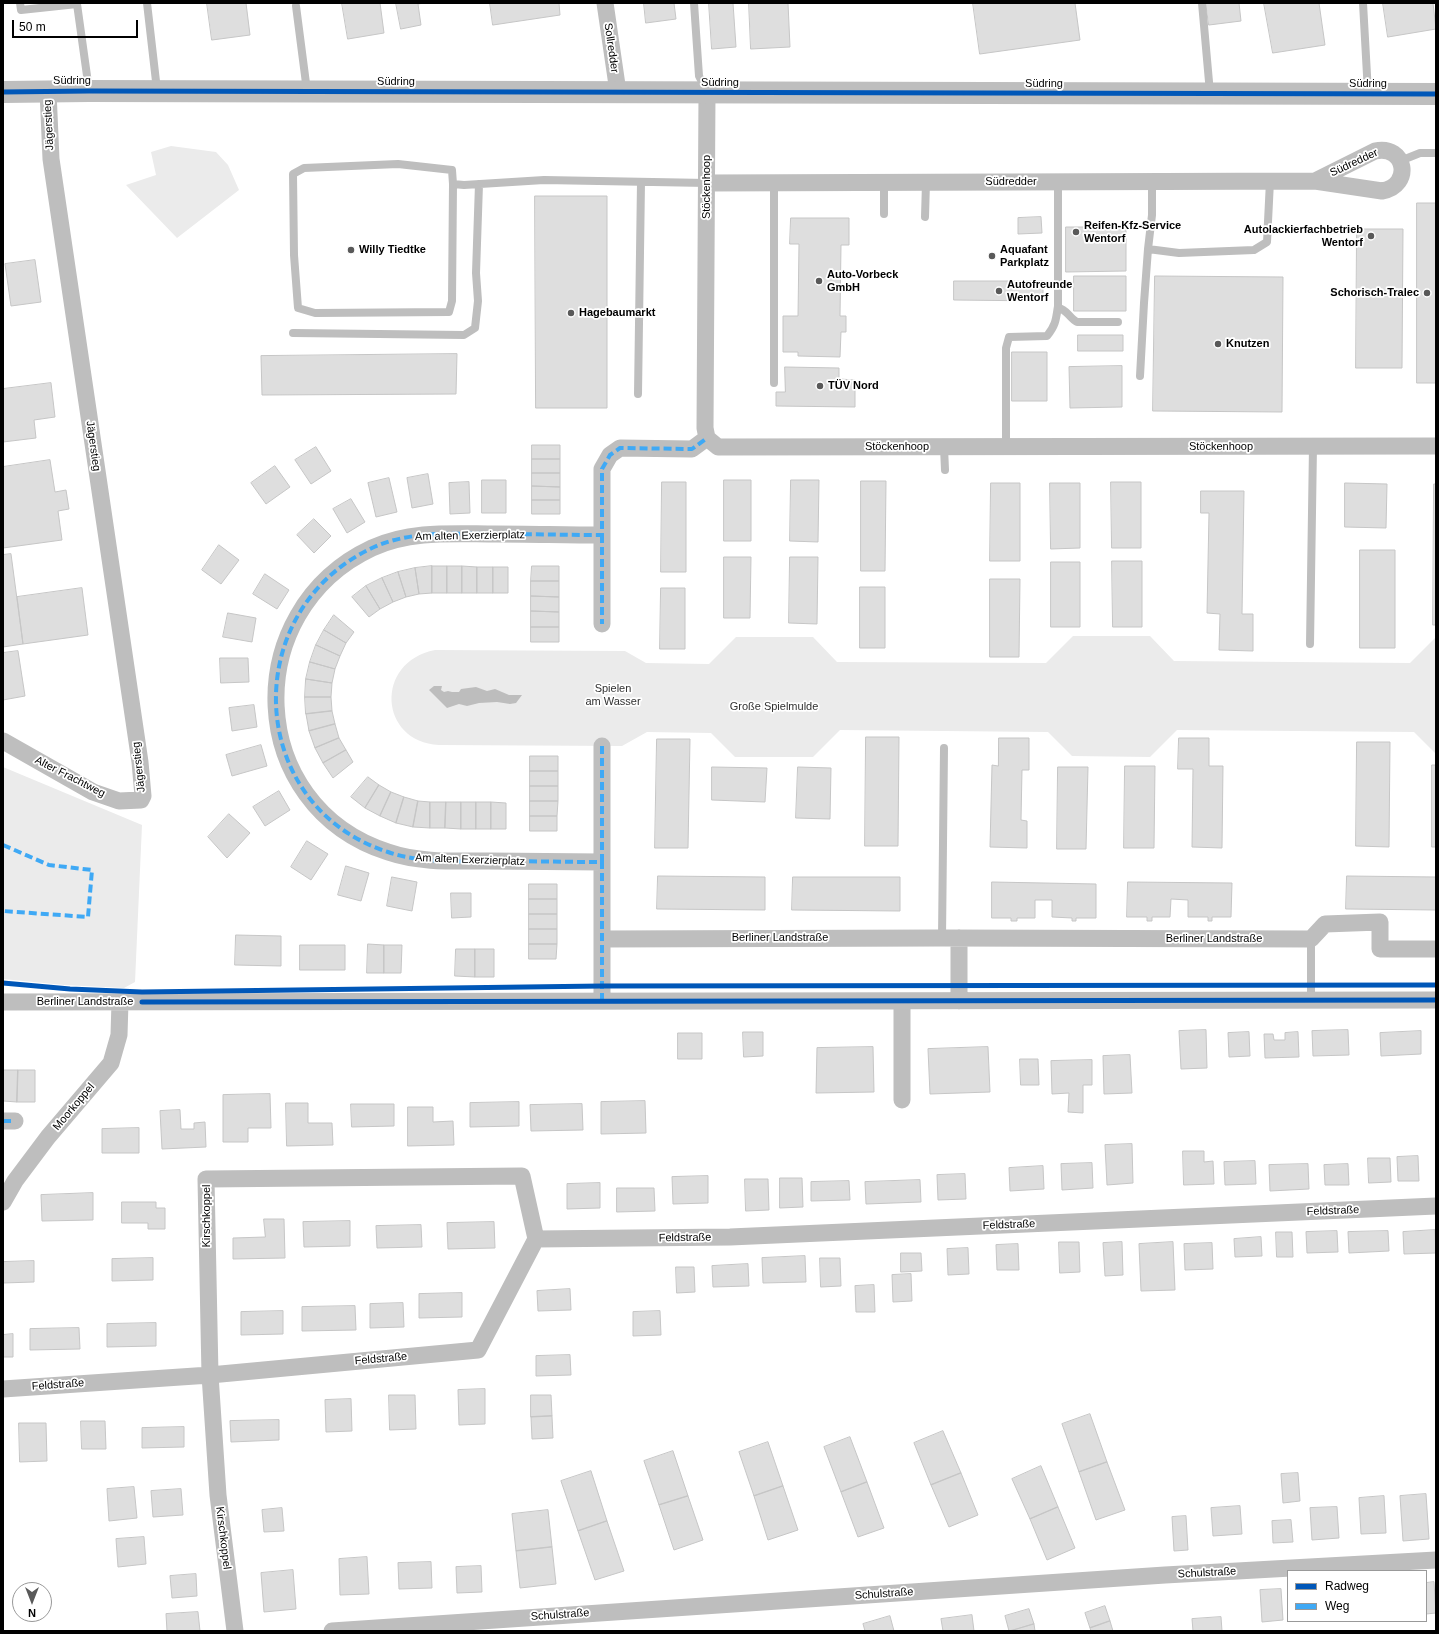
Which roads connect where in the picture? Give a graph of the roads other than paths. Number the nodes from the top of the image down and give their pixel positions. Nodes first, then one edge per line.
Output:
1 (20, 3) edge
2 (147, 3) edge
3 (605, 3) edge
4 (694, 3) edge
5 (1202, 3) edge
6 (1363, 3) edge
7 (296, 6) dead end
8 (3, 89) edge
9 (48, 91) junction
10 (89, 91) junction
11 (157, 91) junction
12 (307, 91) junction
13 (618, 92) junction
14 (707, 93) junction
15 (1210, 94) junction
16 (1368, 94) junction
17 (1436, 94) edge
18 (1436, 153) edge
19 (1400, 161) junction
20 (1152, 181) junction
21 (1270, 181) junction
22 (1315, 181) junction
23 (641, 182) junction
24 (884, 182) junction
25 (926, 182) junction
26 (1058, 182) junction
27 (707, 183) junction
28 (774, 183) junction
29 (453, 184) junction
30 (479, 184) junction
31 (884, 214) dead end
32 (925, 217) dead end
33 (1148, 249) junction
34 (1058, 308) junction
35 (1118, 322) dead end
36 (293, 333) dead end
37 (1140, 376) dead end
38 (774, 383) dead end
39 (638, 394) dead end
40 (707, 438) junction
41 (1312, 446) junction
42 (1436, 446) edge
43 (944, 447) junction
44 (1006, 448) junction
45 (944, 470) dead end
46 (602, 535) junction
47 (602, 624) dead end
48 (1310, 644) dead end
49 (3, 741) edge
50 (602, 746) dead end
51 (944, 748) dead end
52 (141, 800) joint
53 (602, 862) junction
54 (942, 938) junction
55 (959, 938) junction
56 (602, 939) junction
57 (1310, 939) junction
58 (1436, 948) edge
59 (1311, 1000) junction
60 (1436, 1000) edge
61 (602, 1001) junction
62 (902, 1001) junction
63 (959, 1001) junction
64 (3, 1002) edge
65 (120, 1002) junction
66 (902, 1100) dead end
67 (3, 1202) edge
68 (1436, 1206) edge
69 (536, 1239) junction
70 (210, 1376) junction
71 (3, 1389) edge
72 (1436, 1560) edge
73 (235, 1631) edge
74 (332, 1631) edge

1 - 10 lane
2 - 11 lane
3 - 13 street, Sollredder
4 - 14 lane
5 - 15 lane
6 - 16 lane
7 - 12 lane
8 - 9 main road, Südring
9 - 10 main road, Südring
9 - 52 street, Jägerstieg
10 - 11 main road, Südring
11 - 12 main road, Südring
12 - 13 main road, Südring
13 - 14 main road, Südring
14 - 15 main road, Südring
14 - 27 street, Stöckenhoop
15 - 16 main road, Südring
16 - 17 main road, Südring
18 - 19 lane
19 - 22 street, Südredder
19 - 22 street, Südredder
20 - 21 street, Südredder
20 - 26 street, Südredder
20 - 33 lane
21 - 22 street, Südredder
21 - 33 lane
23 - 27 lane
23 - 30 lane
23 - 39 lane
24 - 25 street, Südredder
24 - 28 street, Südredder
24 - 31 lane
25 - 26 street, Südredder
25 - 32 lane
26 - 34 lane
27 - 28 street, Südredder
27 - 40 street, Stöckenhoop
28 - 38 lane
29 - 29 lane
29 - 30 lane
30 - 36 lane
33 - 37 lane
34 - 35 lane
34 - 44 lane
40 - 43 street, Stöckenhoop
40 - 46 street
41 - 42 street, Stöckenhoop
41 - 44 street, Stöckenhoop
41 - 48 lane
43 - 44 street, Stöckenhoop
43 - 45 lane
46 - 47 street
46 - 53 street, Am alten Exerzierplatz
49 - 52 street, Alter Frachtweg
50 - 53 street
51 - 54 lane
53 - 56 street
54 - 55 street, Berliner Landstraße
54 - 56 street, Berliner Landstraße
55 - 57 street, Berliner Landstraße
55 - 63 street
56 - 61 street
57 - 58 street
57 - 59 lane
59 - 60 street, Berliner Landstraße
59 - 63 street, Berliner Landstraße
61 - 62 street, Berliner Landstraße
61 - 65 street, Berliner Landstraße
62 - 63 street, Berliner Landstraße
62 - 66 street
64 - 65 street, Berliner Landstraße
65 - 67 street, Moorkoppel
68 - 69 street, Feldstraße
69 - 70 street, Feldstraße
69 - 70 street, Kirschkoppel
70 - 71 street, Feldstraße
70 - 73 street, Kirschkoppel
72 - 74 street, Schulstraße

